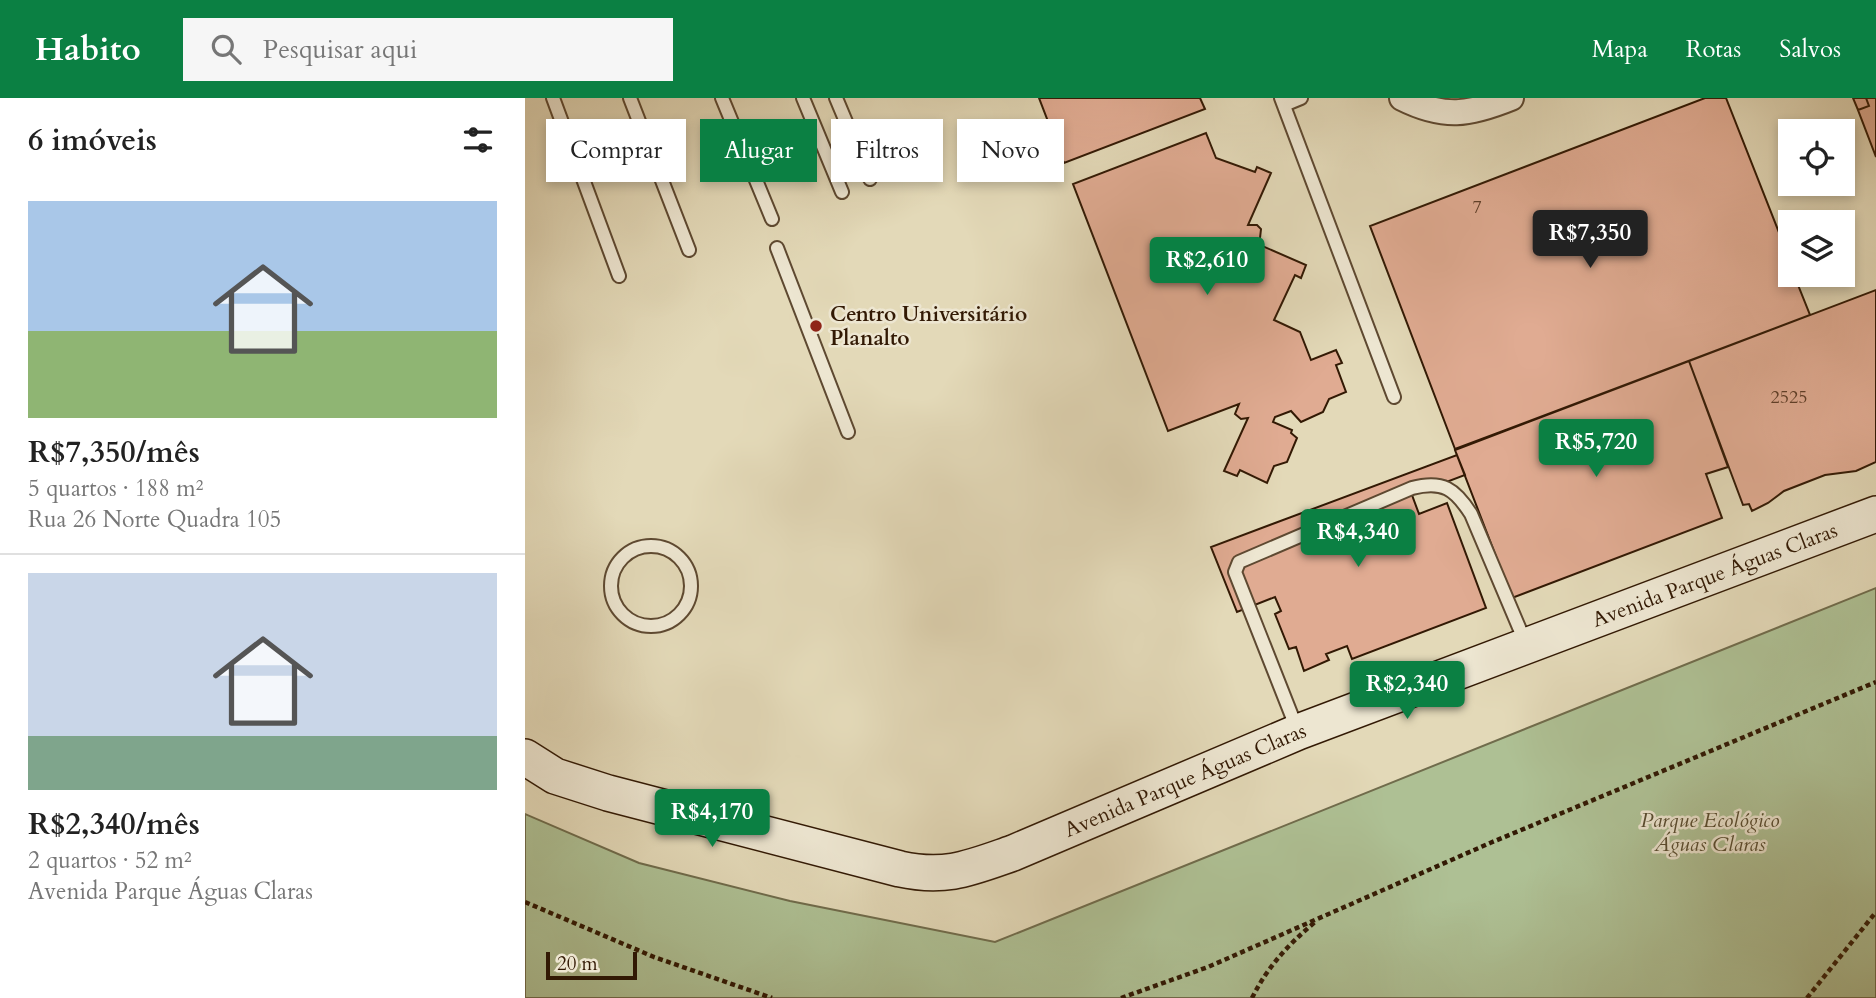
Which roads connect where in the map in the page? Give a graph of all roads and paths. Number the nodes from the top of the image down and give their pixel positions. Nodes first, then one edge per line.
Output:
1 (553, 98) edge
2 (630, 98) edge
3 (722, 98) edge
4 (803, 98) edge
5 (836, 98) edge
6 (1301, 98) edge
7 (1402, 98) edge
8 (1511, 98) edge
9 (1282, 102) edge
10 (845, 119) edge
11 (842, 192) dead end
12 (772, 219) dead end
13 (777, 248) dead end
14 (689, 250) dead end
15 (619, 275) dead end
16 (1394, 397) dead end
17 (848, 432) dead end
18 (1876, 514) edge
19 (616, 566) joint
20 (1527, 646) junction
21 (1876, 682) edge
22 (1298, 732) junction
23 (525, 757) edge
24 (525, 902) edge
25 (1876, 912) edge
26 (1321, 917) junction
27 (772, 998) edge
28 (1121, 998) edge
29 (1252, 998) edge
30 (1807, 998) edge

1 - 15 lane
2 - 14 lane
3 - 12 lane
4 - 11 lane
5 - 10 lane
6 - 9 lane
7 - 8 street
9 - 16 lane
13 - 17 lane
18 - 20 street, Avenida Parque Águas Claras
19 - 19 lane
20 - 22 street, Avenida Parque Águas Claras
20 - 22 lane
21 - 26 path
22 - 23 street, Avenida Parque Águas Claras
24 - 27 path
25 - 30 path
26 - 28 path
26 - 29 path

